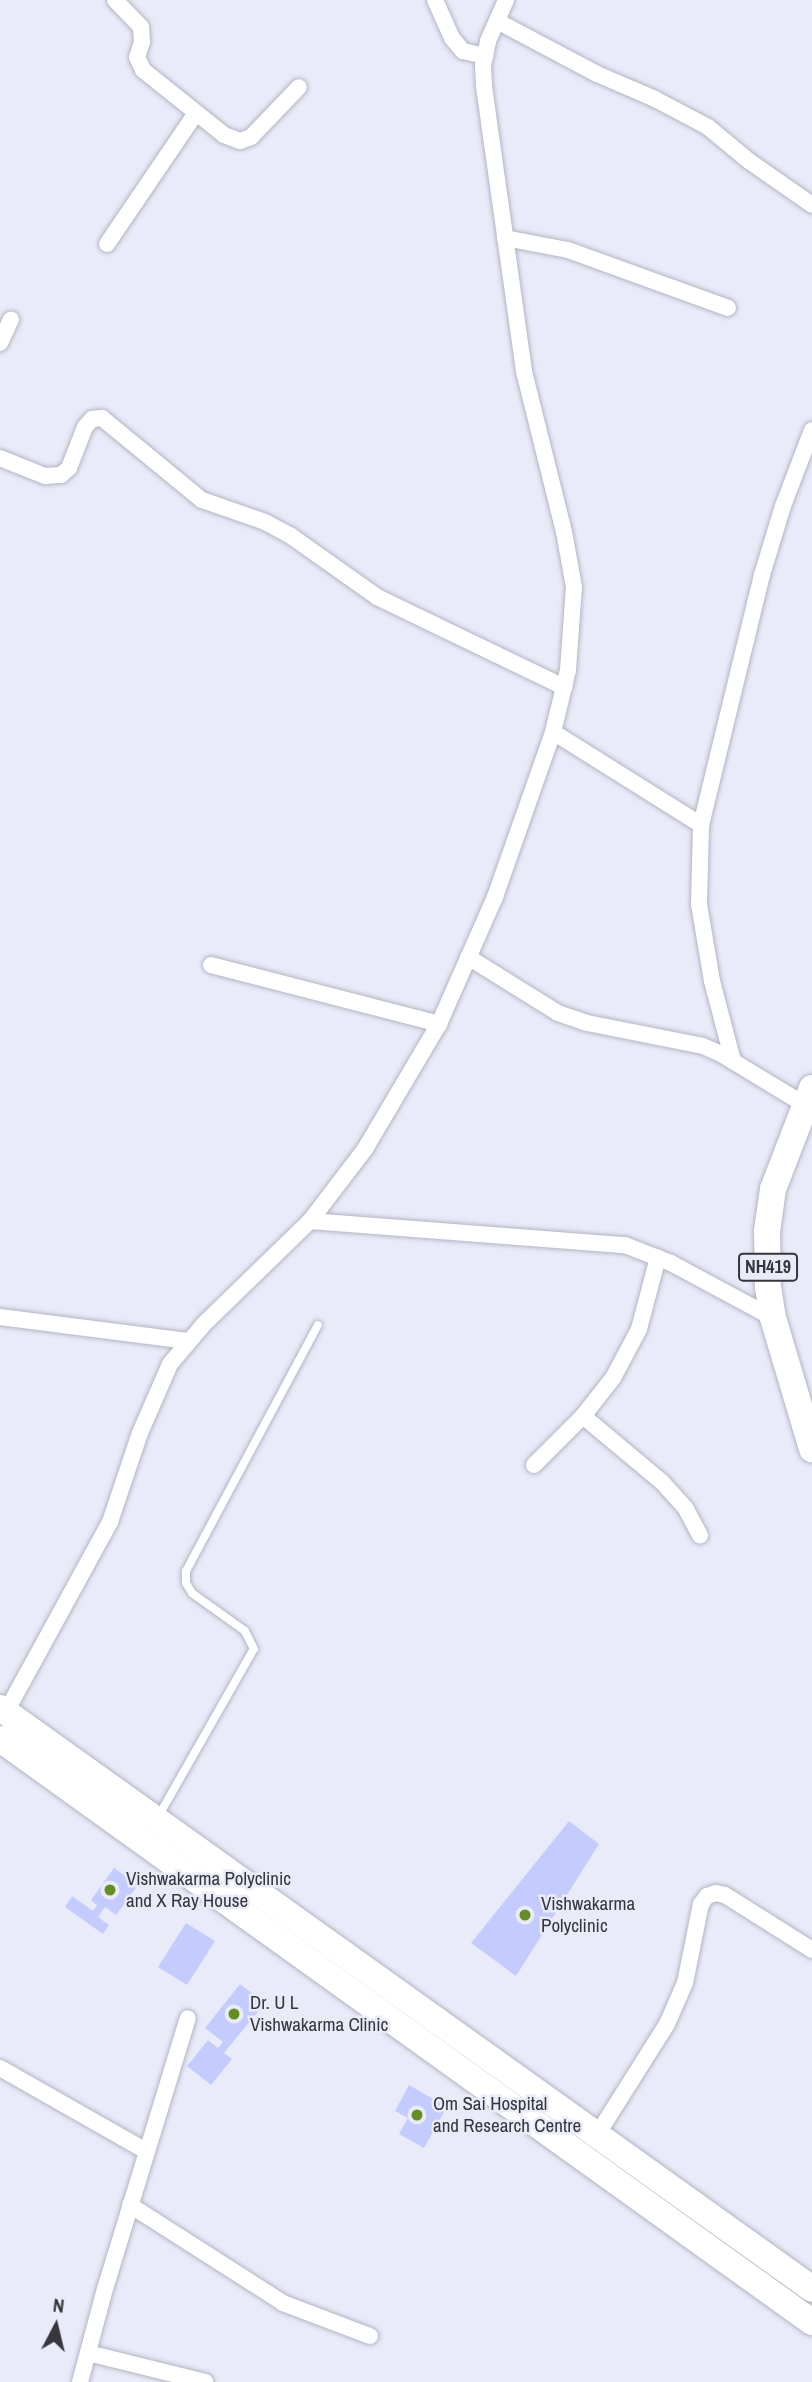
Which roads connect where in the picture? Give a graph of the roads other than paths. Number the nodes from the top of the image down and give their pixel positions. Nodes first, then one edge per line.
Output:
1 (115, 0) edge
2 (435, 0) edge
3 (506, 0) edge
4 (497, 21) junction
5 (485, 56) junction
6 (299, 87) dead end
7 (196, 113) junction
8 (812, 205) edge
9 (505, 238) junction
10 (107, 244) dead end
11 (728, 308) dead end
12 (11, 319) dead end
13 (0, 343) edge
14 (812, 430) edge
15 (0, 458) edge
16 (564, 687) junction
17 (553, 732) junction
18 (701, 825) junction
19 (468, 957) junction
20 (211, 965) dead end
21 (439, 1024) junction
22 (733, 1061) junction
23 (809, 1101) edge
24 (310, 1221) junction
25 (658, 1257) junction
26 (0, 1317) edge
27 (774, 1318) junction
28 (318, 1325) dead end
29 (187, 1341) junction
30 (583, 1416) junction
31 (812, 1449) edge
32 (534, 1465) dead end
33 (700, 1535) dead end
34 (3, 1710) edge
35 (0, 1739) edge
36 (157, 1820) junction
37 (812, 1950) edge
38 (188, 2018) dead end
39 (0, 2068) edge
40 (597, 2135) junction
41 (146, 2151) junction
42 (130, 2205) junction
43 (812, 2289) edge
44 (812, 2322) edge
45 (370, 2336) dead end
46 (88, 2353) junction
47 (80, 2382) edge
48 (205, 2382) edge

1 - 7 street
2 - 5 street
3 - 4 street
4 - 5 street
4 - 8 street
5 - 9 street
6 - 7 street
7 - 10 street
9 - 11 street
9 - 16 street
12 - 13 street
14 - 18 street
15 - 16 street
16 - 17 street
17 - 18 street
17 - 19 street
18 - 22 street
19 - 21 street
19 - 22 street
20 - 21 street
21 - 24 street
22 - 23 street
23 - 27 highway, NH419
24 - 25 street
24 - 29 street
25 - 27 street
25 - 30 street
26 - 29 street
27 - 31 highway, NH419
28 - 36 lane
29 - 34 street
30 - 32 street
30 - 33 street
34 - 36 highway
35 - 44 highway
36 - 40 highway
37 - 40 street
38 - 41 street
39 - 41 street
40 - 43 highway
41 - 42 street
42 - 45 street
42 - 46 street
46 - 47 street
46 - 48 street

